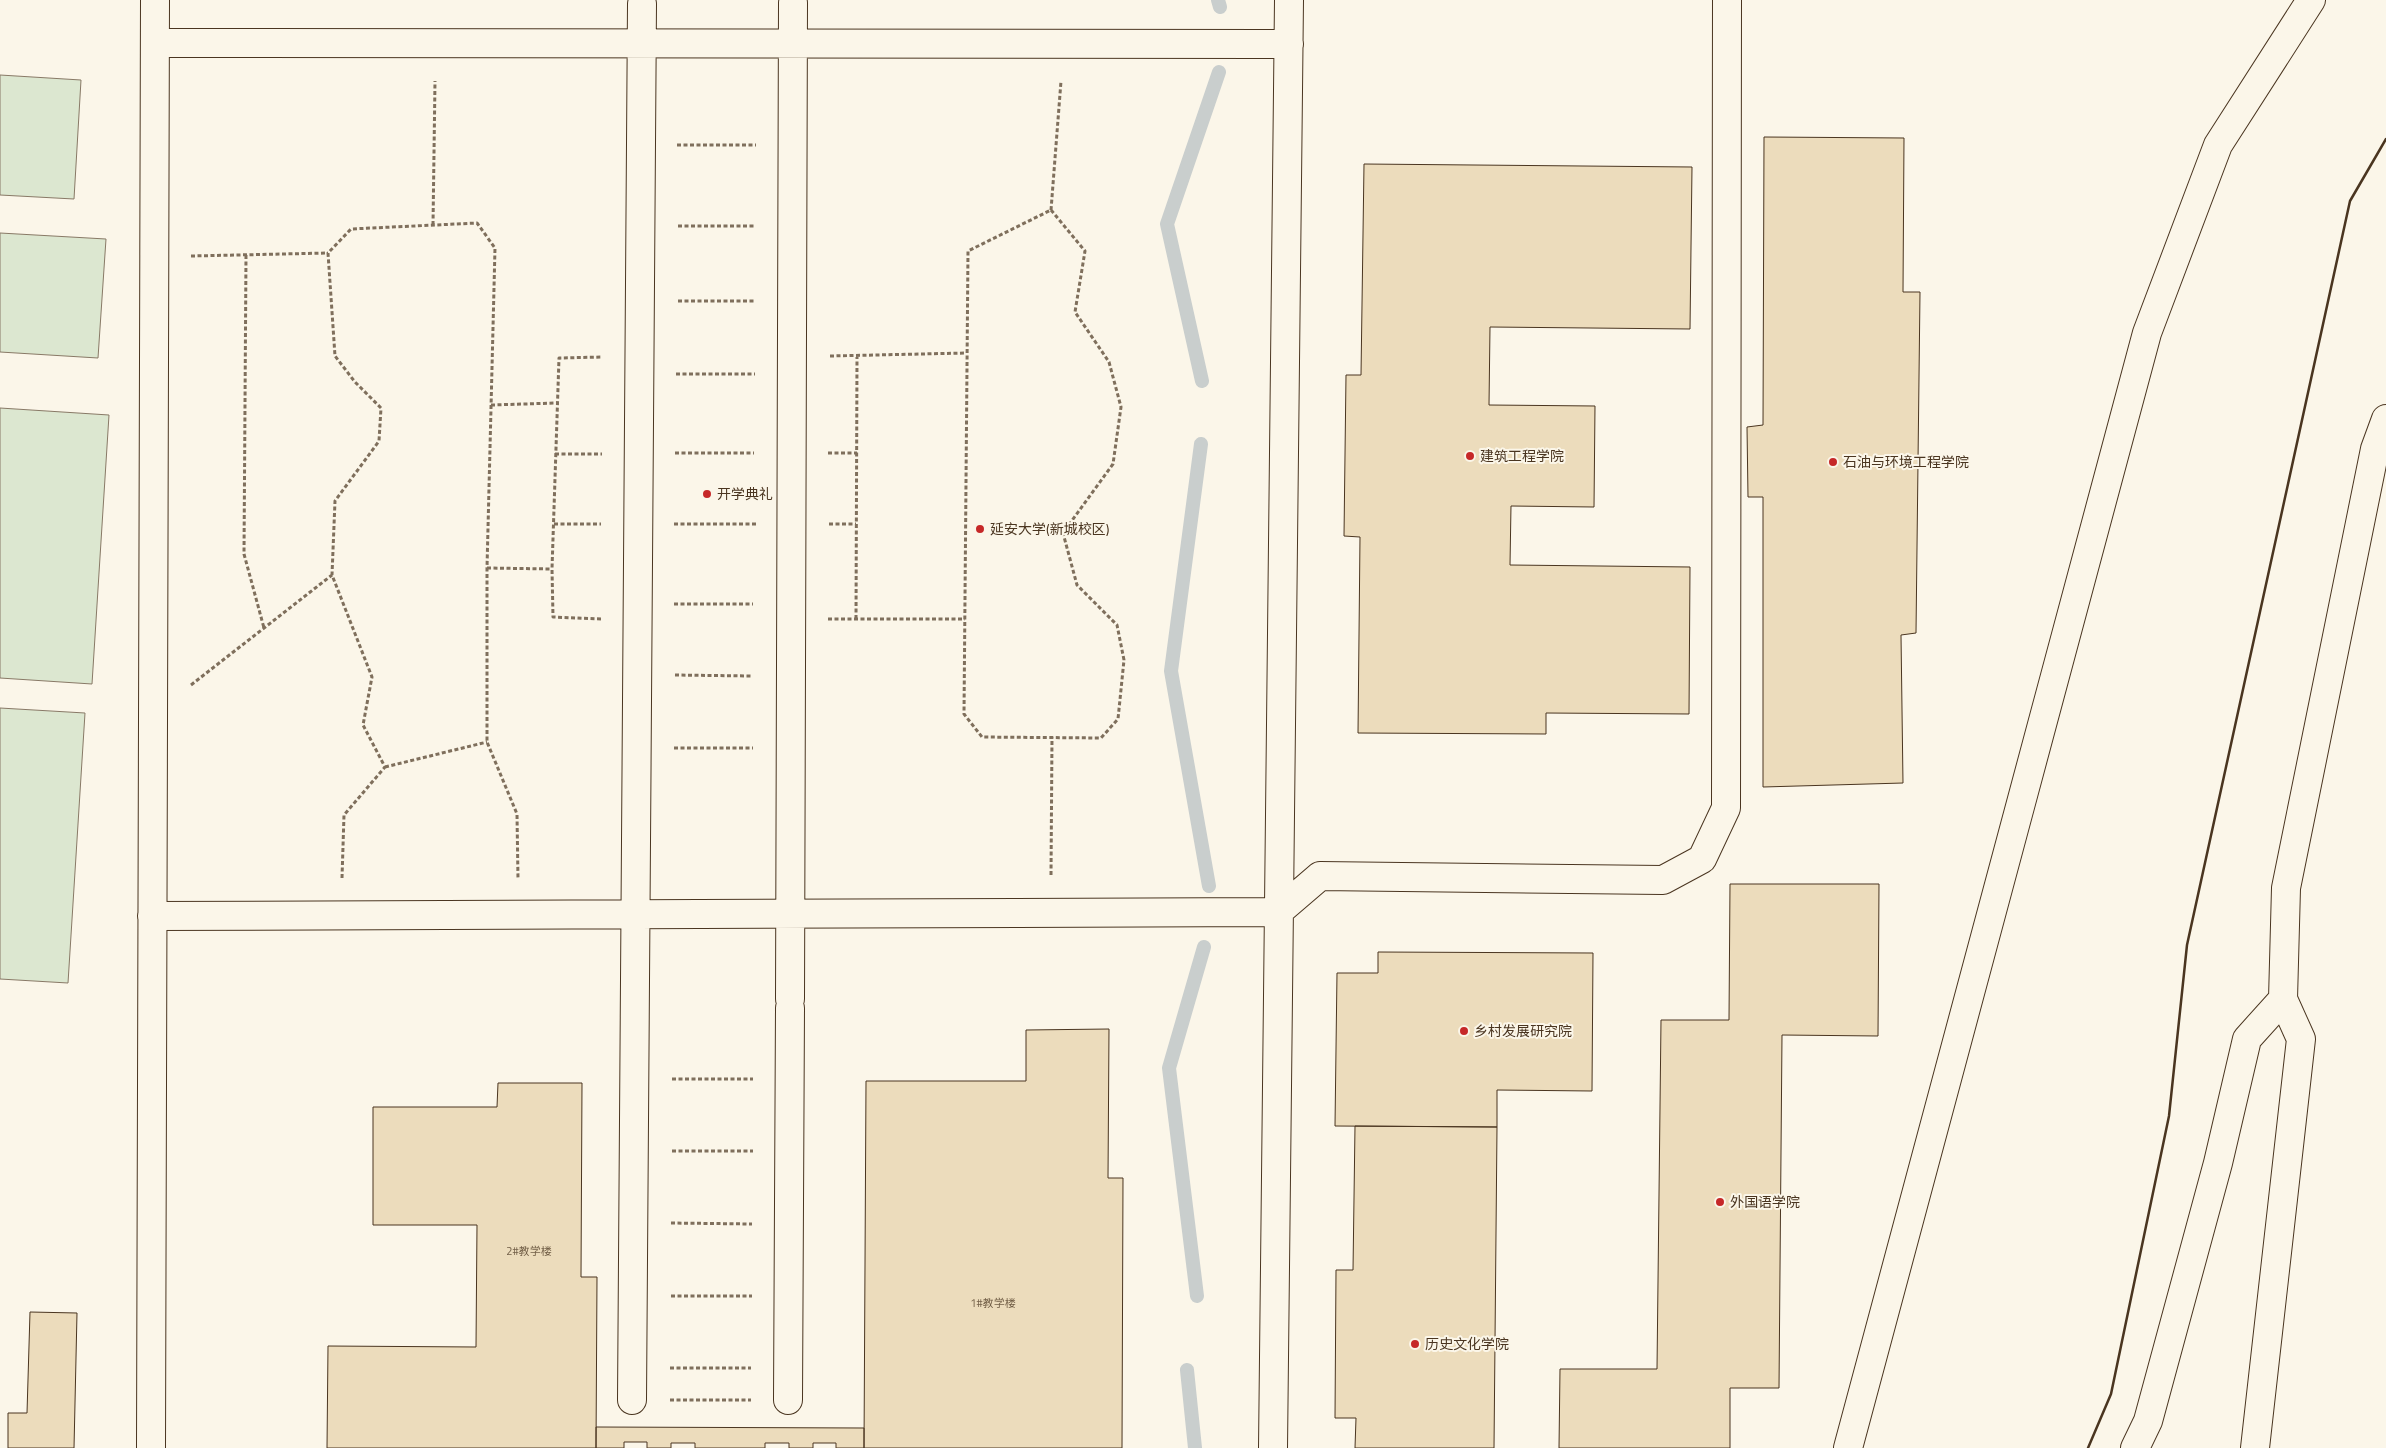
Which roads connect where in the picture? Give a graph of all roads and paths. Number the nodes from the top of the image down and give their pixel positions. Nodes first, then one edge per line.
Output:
1 (155, 0) edge
2 (1289, 0) edge
3 (1727, 0) edge
4 (2311, 0) edge
5 (793, 3) dead end
6 (642, 4) dead end
7 (155, 43) junction
8 (436, 44) junction
9 (642, 44) junction
10 (793, 44) junction
11 (1063, 44) junction
12 (1289, 44) junction
13 (641, 144) junction
14 (793, 145) junction
15 (1051, 210) junction
16 (432, 225) junction
17 (640, 226) junction
18 (793, 226) junction
19 (328, 254) junction
20 (246, 255) junction
21 (189, 256) dead end
22 (640, 301) junction
23 (792, 301) junction
24 (966, 354) junction
25 (857, 357) junction
26 (639, 374) junction
27 (792, 374) junction
28 (557, 403) junction
29 (491, 405) junction
30 (2386, 419) edge
31 (792, 453) junction
32 (857, 453) junction
33 (555, 454) junction
34 (638, 454) junction
35 (554, 524) junction
36 (638, 524) junction
37 (792, 524) junction
38 (856, 524) junction
39 (487, 568) junction
40 (552, 569) junction
41 (332, 575) junction
42 (637, 604) junction
43 (791, 604) junction
44 (856, 619) junction
45 (965, 619) junction
46 (264, 628) junction
47 (636, 675) junction
48 (791, 676) junction
49 (186, 689) dead end
50 (1052, 737) junction
51 (487, 742) junction
52 (636, 748) junction
53 (790, 748) junction
54 (385, 767) junction
55 (1278, 912) junction
56 (1051, 913) junction
57 (518, 914) junction
58 (634, 914) junction
59 (790, 914) junction
60 (341, 915) junction
61 (152, 916) junction
62 (2283, 999) junction
63 (634, 1079) junction
64 (790, 1079) junction
65 (634, 1151) junction
66 (789, 1151) junction
67 (632, 1223) junction
68 (789, 1224) junction
69 (633, 1296) junction
70 (789, 1296) junction
71 (632, 1368) junction
72 (788, 1368) junction
73 (632, 1400) joint
74 (788, 1400) joint
75 (151, 1448) edge
76 (1273, 1448) edge
77 (1848, 1448) edge
78 (2135, 1448) edge
79 (2255, 1448) edge

1 - 7 street
2 - 12 street
3 - 55 street
4 - 77 street
5 - 10 street
6 - 9 street
7 - 8 street
7 - 61 street
8 - 9 street
8 - 16 path
9 - 10 street
9 - 13 street
10 - 11 street
10 - 14 street
11 - 12 street
11 - 15 path
12 - 55 street
13 - 14 path
13 - 17 street
14 - 18 street
15 - 24 path
15 - 50 path
16 - 19 path
16 - 29 path
17 - 18 path
17 - 22 street
18 - 23 street
19 - 20 path
19 - 41 path
20 - 21 path
20 - 46 path
22 - 23 path
22 - 26 street
23 - 27 street
24 - 25 path
24 - 45 path
25 - 27 path
25 - 32 path
26 - 27 path
26 - 28 path
26 - 34 street
27 - 31 street
28 - 29 path
28 - 33 path
29 - 39 path
30 - 62 street
31 - 32 path
31 - 34 path
31 - 37 street
32 - 38 path
33 - 34 path
33 - 35 path
34 - 36 street
35 - 36 path
35 - 40 path
36 - 37 path
36 - 42 street
37 - 38 path
37 - 43 street
38 - 44 path
39 - 40 path
39 - 51 path
40 - 42 path
41 - 46 path
41 - 54 path
42 - 43 path
42 - 47 street
43 - 44 path
43 - 48 street
44 - 45 path
45 - 50 path
46 - 49 path
47 - 48 path
47 - 52 street
48 - 53 street
50 - 56 path
51 - 54 path
51 - 57 path
52 - 53 path
52 - 58 street
53 - 59 street
54 - 60 path
55 - 56 street
55 - 76 street
56 - 59 street
57 - 58 street
57 - 60 street
58 - 59 street
58 - 63 street
59 - 64 street
60 - 61 street
61 - 75 street
62 - 78 street
62 - 79 street
63 - 64 path
63 - 65 street
64 - 66 street
65 - 66 path
65 - 67 street
66 - 68 street
67 - 68 path
67 - 69 street
68 - 70 street
69 - 70 path
69 - 71 street
70 - 72 street
71 - 72 path
71 - 73 street
72 - 74 street
73 - 74 path

